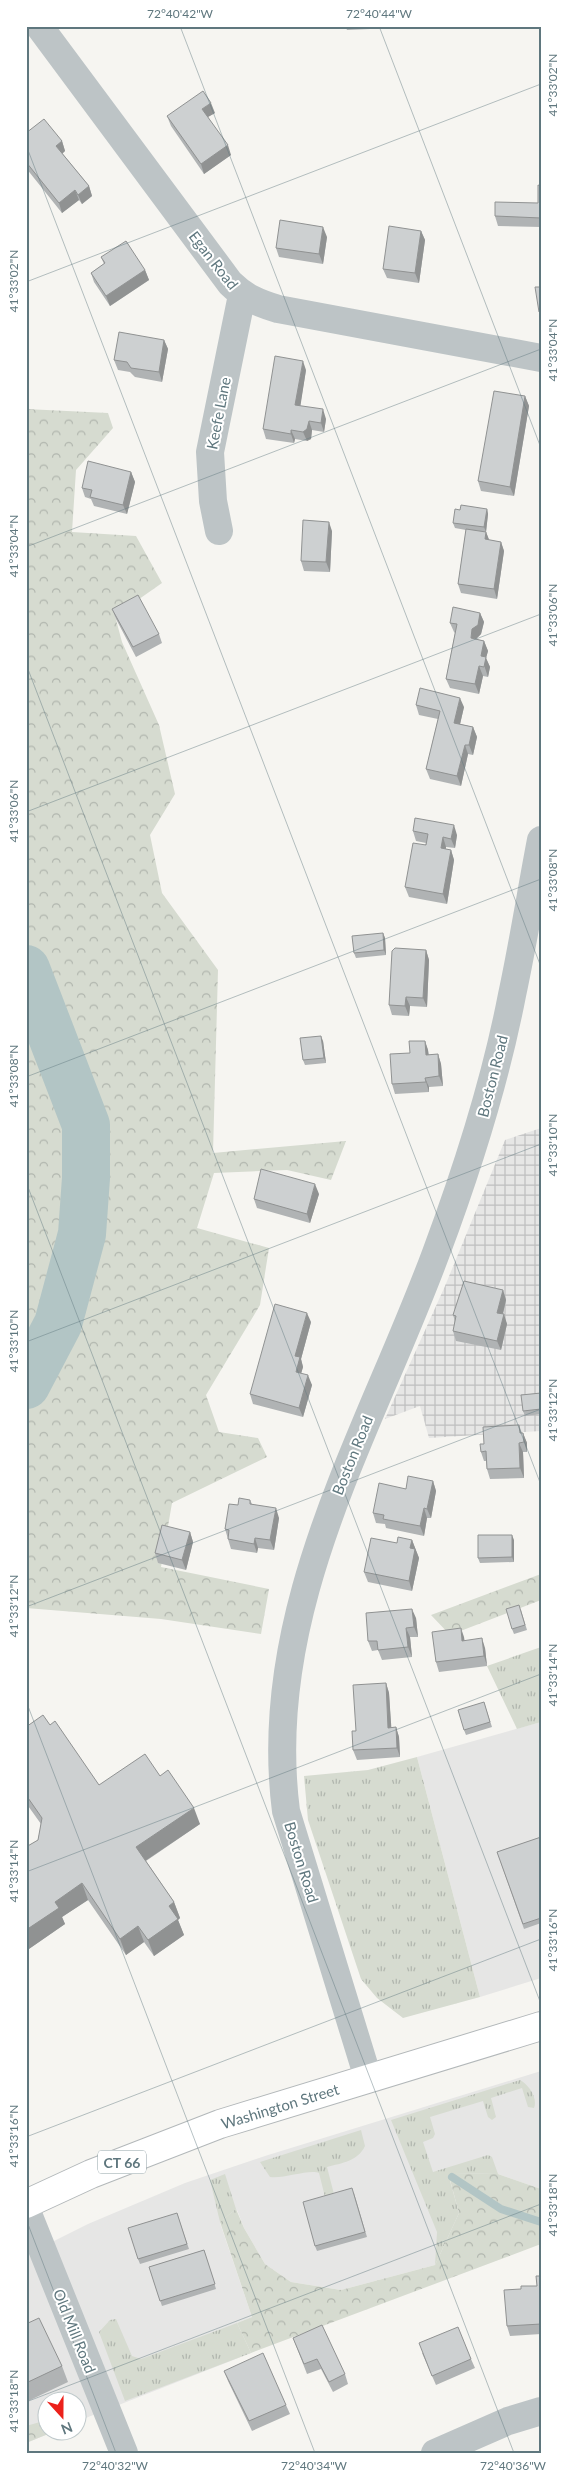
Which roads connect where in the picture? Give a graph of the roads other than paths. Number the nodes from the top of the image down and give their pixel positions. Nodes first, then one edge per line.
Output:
1 (39, 26) edge
2 (242, 295) junction
3 (541, 358) edge
4 (219, 531) dead end
5 (541, 840) edge
6 (541, 2026) edge
7 (368, 2078) junction
8 (26, 2204) edge
9 (26, 2209) edge
10 (541, 2411) edge
11 (124, 2453) edge
12 (435, 2453) edge

1 - 2 street, Egan Road
2 - 3 street, Egan Road
2 - 4 street, Keefe Lane
5 - 7 street, Boston Road
6 - 7 highway, Washington Street / CT 66
7 - 8 highway, Washington Street / CT 66
9 - 11 street, Old Mill Road
10 - 12 street

